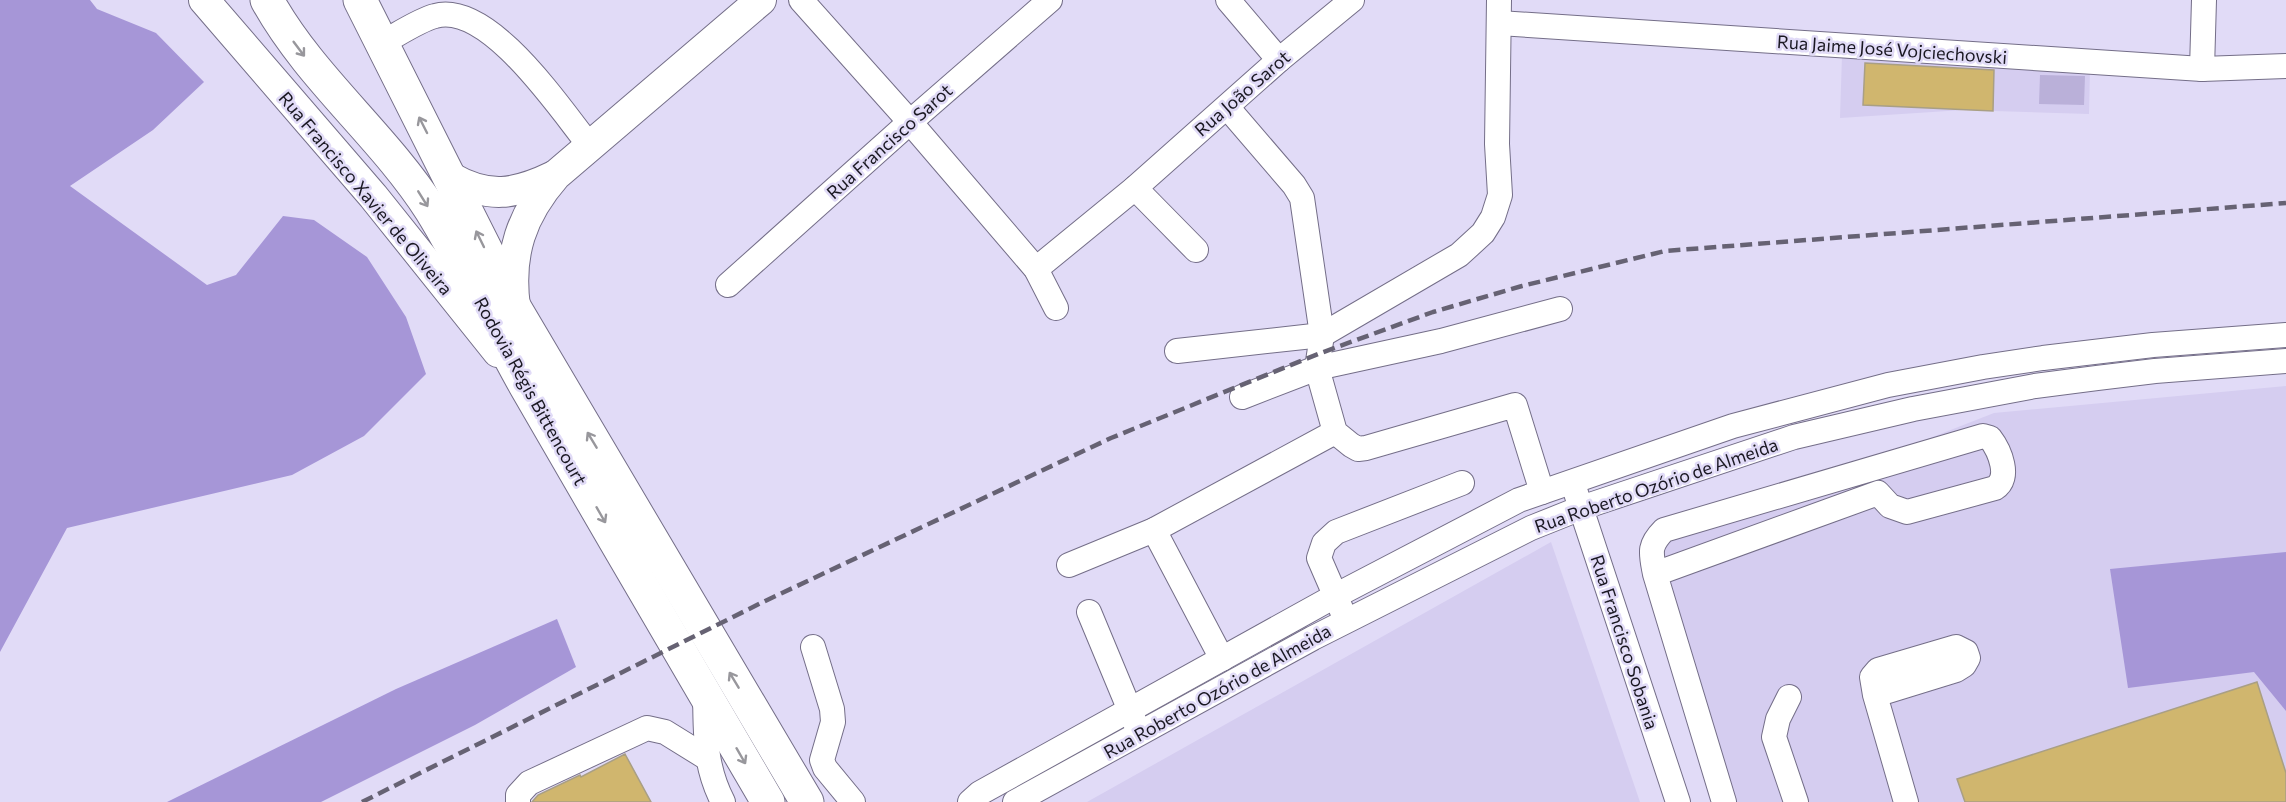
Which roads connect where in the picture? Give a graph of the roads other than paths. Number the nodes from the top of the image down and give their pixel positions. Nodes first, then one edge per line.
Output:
1 (204, 0) edge
2 (267, 0) edge
3 (360, 0) edge
4 (761, 0) edge
5 (801, 0) edge
6 (1050, 0) edge
7 (1228, 0) edge
8 (1352, 0) edge
9 (2204, 0) edge
10 (1499, 12) edge
11 (382, 43) junction
12 (1279, 60) junction
13 (2286, 66) edge
14 (2202, 69) junction
15 (1227, 107) junction
16 (910, 122) junction
17 (590, 146) junction
18 (556, 175) junction
19 (450, 177) junction
20 (1135, 188) junction
21 (1196, 250) dead end
22 (1036, 269) junction
23 (728, 285) dead end
24 (1056, 308) dead end
25 (1560, 309) dead end
26 (516, 310) junction
27 (1322, 334) junction
28 (2286, 335) edge
29 (2153, 345) junction
30 (1177, 351) dead end
31 (2093, 352) junction
32 (2286, 361) edge
33 (1983, 367) junction
34 (1317, 368) junction
35 (2155, 370) junction
36 (2097, 378) junction
37 (526, 387) junction
38 (1989, 394) junction
39 (1242, 397) dead end
40 (1813, 404) junction
41 (1820, 430) junction
42 (1335, 432) junction
43 (1637, 460) junction
44 (1573, 482) junction
45 (1462, 483) dead end
46 (1646, 486) junction
47 (1542, 492) junction
48 (1581, 508) junction
49 (1154, 530) junction
50 (1069, 565) dead end
51 (1655, 574) junction
52 (1335, 596) junction
53 (1089, 612) dead end
54 (1347, 621) junction
55 (813, 647) dead end
56 (1221, 658) junction
57 (705, 693) junction
58 (1875, 695) dead end
59 (1789, 697) dead end
60 (1130, 710) junction
61 (1140, 733) junction
62 (707, 758) junction
63 (518, 802) edge
64 (723, 802) edge
65 (768, 802) edge
66 (807, 802) edge
67 (853, 802) edge
68 (970, 802) edge
69 (1015, 802) edge
70 (1678, 802) edge
71 (1724, 802) edge
72 (1796, 802) edge
73 (1906, 802) edge

1 - 37 main road, Rua Francisco Xavier de Oliveira
2 -> 37 highway, Rodovia Régis Bittencourt
3 - 11 highway, Rodovia Régis Bittencourt
4 - 17 main road
5 - 16 street
6 - 16 street, Rua Francisco Sarot
7 - 12 street
8 - 12 street, Rua João Sarot
9 - 14 street
10 - 14 street, Rua Jaime José Vojciechovski
10 - 27 street
11 - 17 street
19 -> 11 highway, Rodovia Régis Bittencourt
12 - 15 street, Rua João Sarot
13 - 14 street, Rua Jaime José Vojciechovski
15 - 20 street, Rua João Sarot
15 - 27 street
16 - 22 street
16 - 23 street, Rua Francisco Sarot
17 - 18 main road
18 - 19 main road
18 - 26 main road
26 -> 19 highway, Rodovia Régis Bittencourt
20 - 21 street
20 - 22 street, Rua João Sarot
22 - 24 street
25 - 34 street
66 -> 26 highway, Rodovia Régis Bittencourt
27 - 30 street
27 - 34 street
28 - 29 street
29 - 31 street
29 - 35 street
31 - 33 street
31 - 36 street
32 - 35 street, Rua Roberto Ozório de Almeida
33 - 38 street
33 - 40 street
34 - 39 street
34 - 42 street
35 - 36 street, Rua Roberto Ozório de Almeida
36 - 38 street, Rua Roberto Ozório de Almeida
37 -> 57 highway, Rodovia Régis Bittencourt
38 - 41 street, Rua Roberto Ozório de Almeida
40 - 41 street
40 - 43 street
41 - 46 street, Rua Roberto Ozório de Almeida
42 - 47 street
42 - 49 street
43 - 44 street
43 - 46 street
44 - 47 street
44 - 48 street, Rua Francisco Sobania
45 - 52 street
46 - 48 street, Rua Roberto Ozório de Almeida
47 - 52 street
48 - 54 street, Rua Roberto Ozório de Almeida
48 - 70 street, Rua Francisco Sobania
49 - 50 street
49 - 56 street
51 - 51 street
51 - 71 street
52 - 54 street
52 - 56 street
53 - 60 street
54 - 61 street, Rua Roberto Ozório de Almeida
55 - 67 street
56 - 60 street
57 - 62 street
57 -> 65 highway, Rodovia Régis Bittencourt
58 - 73 street
59 - 72 street
60 - 61 street
60 - 68 street
61 - 69 street, Rua Roberto Ozório de Almeida
62 - 63 street
62 - 64 street

